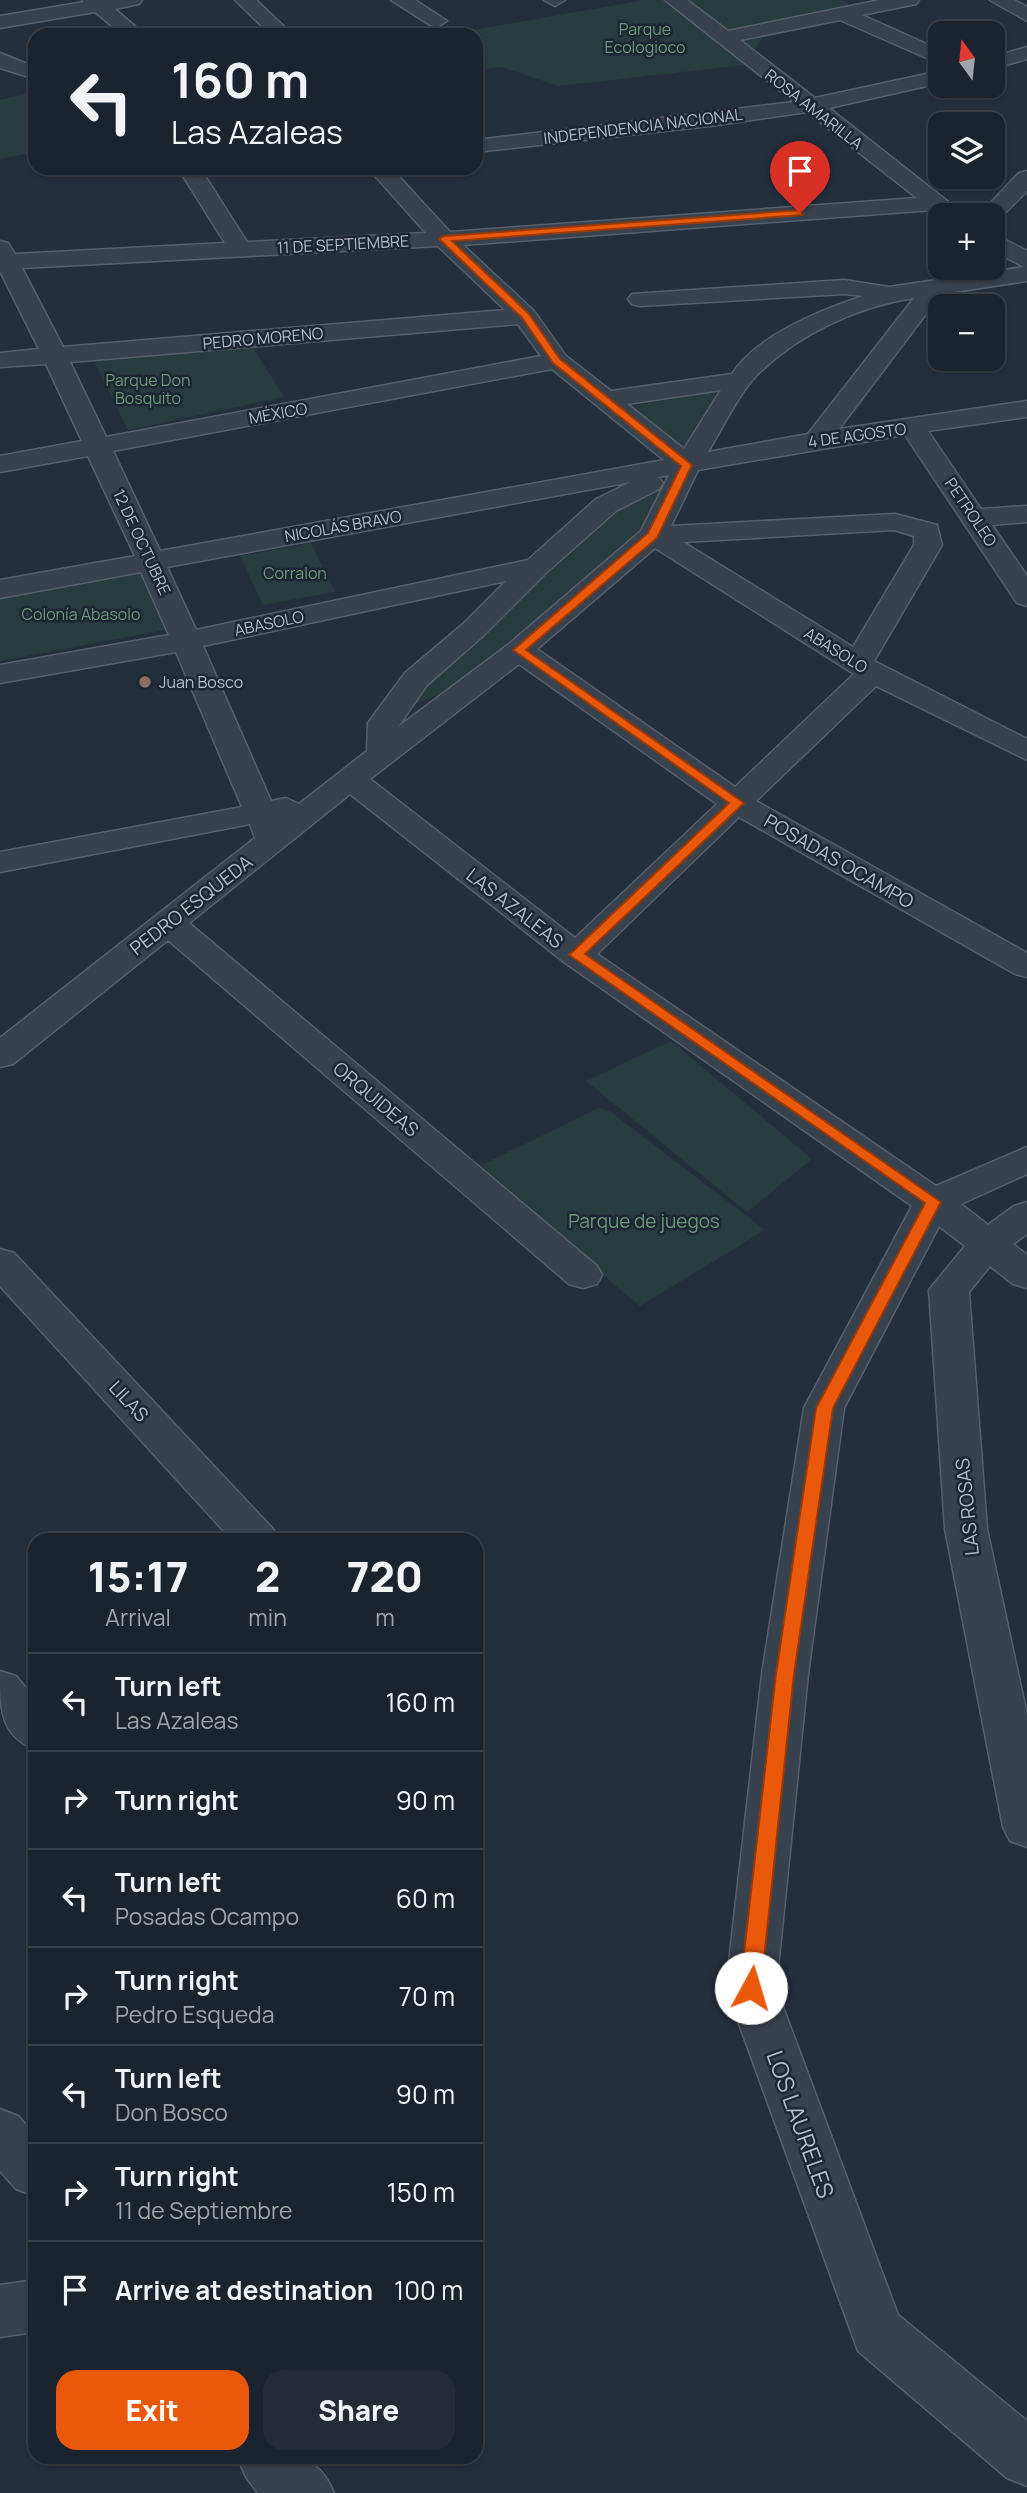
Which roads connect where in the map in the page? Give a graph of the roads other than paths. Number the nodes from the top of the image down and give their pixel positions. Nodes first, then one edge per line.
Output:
1 (132, 0) edge
2 (245, 0) edge
3 (401, 0) edge
4 (675, 0) edge
5 (909, 0) edge
6 (1000, 0) edge
7 (95, 3) edge
8 (845, 15) junction
9 (1027, 15) edge
10 (437, 21) dead end
11 (0, 22) edge
12 (126, 28) edge
13 (275, 28) edge
14 (723, 38) junction
15 (928, 53) edge
16 (1027, 53) edge
17 (0, 59) edge
18 (1005, 59) edge
19 (28, 71) edge
20 (928, 80) edge
21 (809, 106) junction
22 (483, 145) edge
23 (193, 175) edge
24 (385, 175) edge
25 (1027, 177) edge
26 (937, 203) edge
27 (1002, 203) edge
28 (928, 210) edge
29 (444, 239) junction
30 (240, 249) junction
31 (1005, 253) edge
32 (3, 257) edge
33 (1023, 270) edge
34 (932, 289) junction
35 (897, 293) junction
36 (640, 299) dead end
37 (525, 316) junction
38 (55, 356) junction
39 (0, 360) edge
40 (557, 361) junction
41 (740, 380) junction
42 (605, 400) junction
43 (1027, 409) edge
44 (913, 428) junction
45 (817, 440) junction
46 (97, 446) junction
47 (0, 464) edge
48 (687, 465) junction
49 (1027, 513) edge
50 (975, 518) junction
51 (653, 535) junction
52 (150, 559) junction
53 (537, 565) junction
54 (0, 589) edge
55 (1027, 597) edge
56 (187, 641) junction
57 (519, 650) junction
58 (866, 668) junction
59 (0, 674) edge
60 (1027, 751) edge
61 (382, 754) junction
62 (350, 779) junction
63 (737, 803) junction
64 (267, 827) junction
65 (0, 862) edge
66 (168, 923) junction
67 (576, 955) junction
68 (1027, 967) edge
69 (0, 1056) edge
70 (1027, 1159) edge
71 (933, 1202) junction
72 (1027, 1215) edge
73 (988, 1244) junction
74 (0, 1262) edge
75 (583, 1275) dead end
76 (1027, 1275) edge
77 (252, 1533) edge
78 (0, 1689) edge
79 (28, 1723) edge
80 (1027, 1827) edge
81 (28, 2307) edge
82 (0, 2311) edge
83 (1027, 2458) edge
84 (271, 2464) edge
85 (304, 2493) edge

1 - 7 street
2 - 13 street
3 - 10 street
4 - 14 street, ROSA AMARILLA
5 - 8 street
6 - 9 street
7 - 11 street
7 - 12 street
8 - 14 street
8 - 15 street
14 - 21 street, ROSA AMARILLA
16 - 18 street
17 - 19 street
20 - 21 street, INDEPENDENCIA NACIONAL
21 - 22 street, INDEPENDENCIA NACIONAL
21 - 26 street, ROSA AMARILLA
23 - 30 street
24 - 29 street
25 - 27 street
28 - 29 street, 11 DE SEPTIEMBRE
29 - 30 street, 11 DE SEPTIEMBRE
29 - 37 street
30 - 32 street, 11 DE SEPTIEMBRE
31 - 33 street
32 - 38 street, 12 DE OCTUBRE
33 - 34 street
34 - 35 street
34 - 45 street
35 - 36 street
35 - 41 street
37 - 38 street, PEDRO MORENO
37 - 40 street
38 - 39 street, PEDRO MORENO
38 - 46 street, 12 DE OCTUBRE
40 - 42 street
40 - 46 street, MÉXICO
41 - 42 street
41 - 48 street
42 - 48 street
43 - 44 street, 4 DE AGOSTO
44 - 45 street, 4 DE AGOSTO
44 - 50 street, PETROLEO
45 - 48 street, 4 DE AGOSTO
46 - 47 street, MÉXICO
46 - 52 street, 12 DE OCTUBRE
48 - 51 street
48 - 52 street, NICOLÁS BRAVO
48 - 53 street
49 - 50 street
50 - 55 street, PETROLEO
51 - 57 street
51 - 58 street, ABASOLO
51 - 58 street
52 - 54 street, NICOLÁS BRAVO
52 - 56 street, 12 DE OCTUBRE
53 - 56 street, ABASOLO
53 - 61 street
56 - 59 street, ABASOLO
56 - 64 street, 12 DE OCTUBRE
57 - 61 street
57 - 63 street, POSADAS OCAMPO
58 - 60 street, ABASOLO
58 - 63 street
61 - 62 street
62 - 64 street
62 - 67 street, LAS AZALEAS
63 - 67 street
63 - 68 street, POSADAS OCAMPO
64 - 65 street
64 - 66 street, PEDRO ESQUEDA
66 - 69 street, PEDRO ESQUEDA
66 - 75 street, ORQUIDEAS
67 - 71 street, LAS AZALEAS
70 - 71 street
71 - 73 street, LAS AZALEAS
71 - 83 street, LOS LAURELES
72 - 73 street, LAS ROSAS
73 - 76 street, LAS AZALEAS
73 - 80 street, LAS ROSAS
74 - 77 street, LILAS
78 - 79 street
81 - 82 street
84 - 85 street

